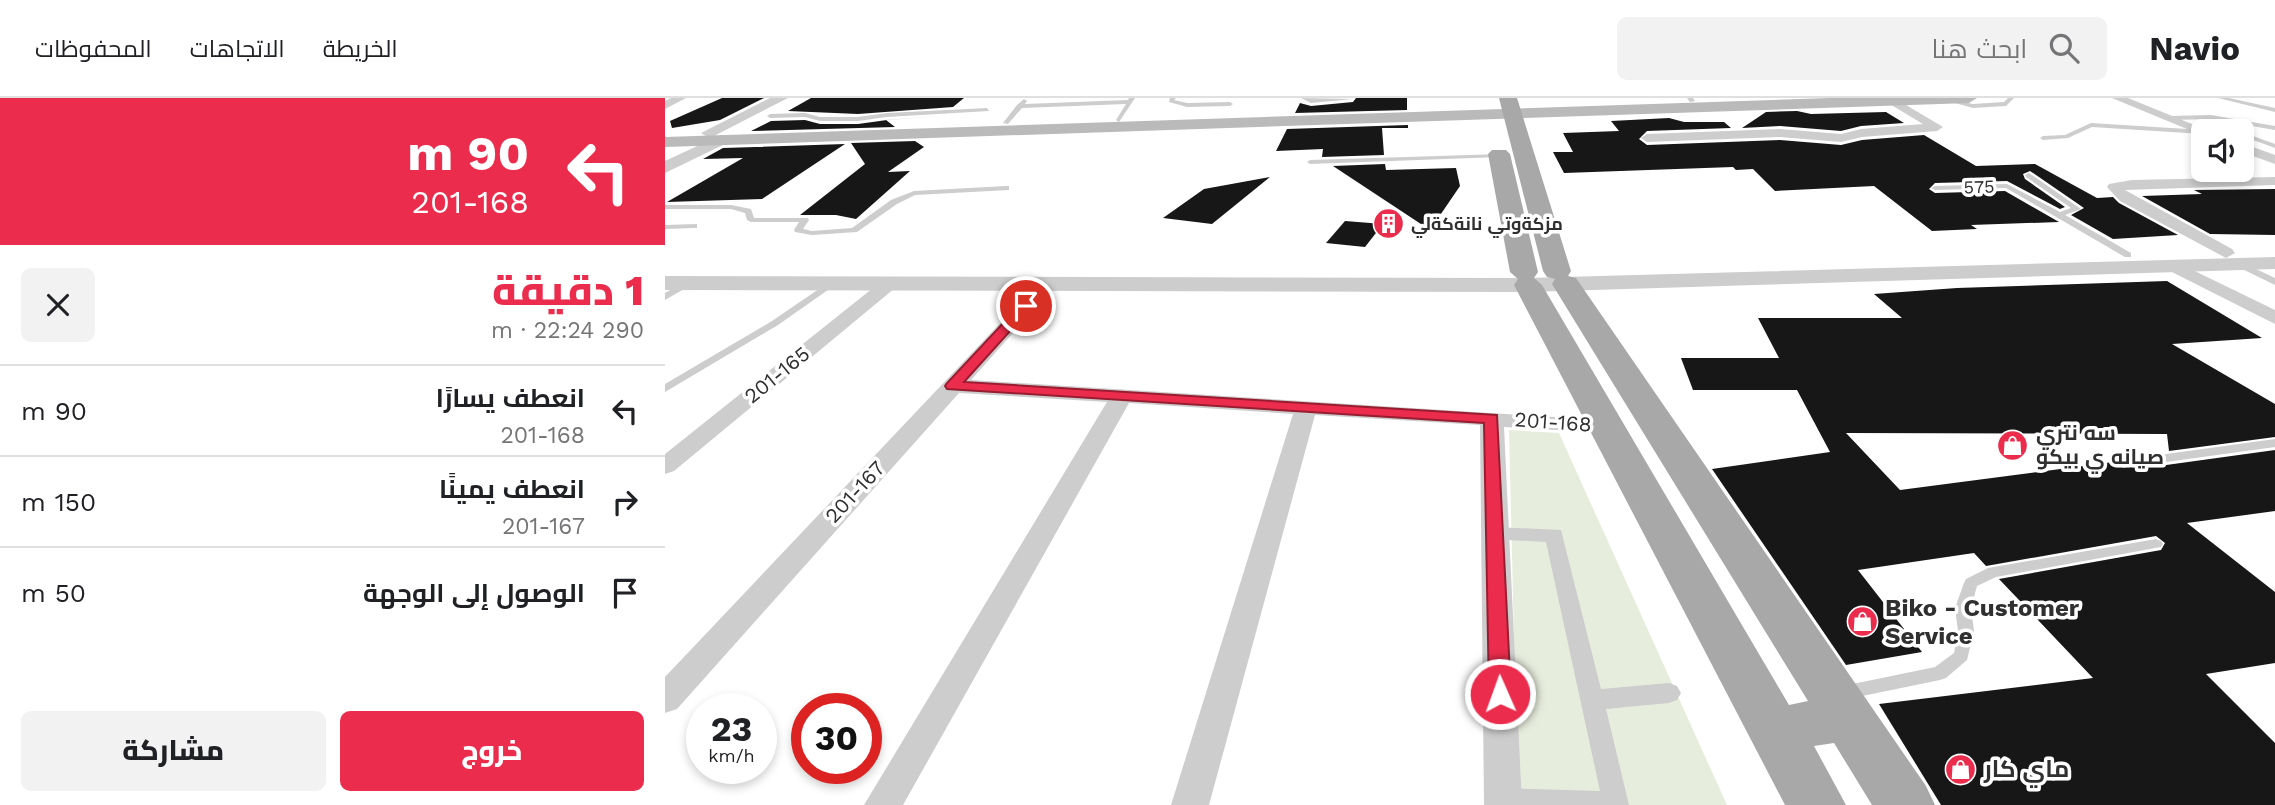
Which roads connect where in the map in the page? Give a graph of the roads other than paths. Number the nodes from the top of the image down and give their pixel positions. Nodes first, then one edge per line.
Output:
1 (680, 98) edge
2 (1027, 98) edge
3 (1173, 98) edge
4 (1304, 98) edge
5 (1762, 98) edge
6 (1944, 98) edge
7 (1969, 98) edge
8 (2011, 98) edge
9 (2118, 98) edge
10 (2221, 98) edge
11 (2256, 98) edge
12 (778, 99) edge
13 (1350, 99) edge
14 (1691, 99) edge
15 (1131, 100) edge
16 (1892, 101) junction
17 (1230, 104) dead end
18 (665, 105) edge
19 (2275, 105) edge
20 (1019, 106) junction
21 (1500, 106) edge
22 (987, 110) dead end
23 (2275, 110) edge
24 (770, 116) junction
25 (2170, 118) junction
26 (1119, 120) junction
27 (1006, 123) junction
28 (2191, 127) edge
29 (2275, 128) edge
30 (2191, 131) edge
31 (738, 132) junction
32 (665, 134) edge
33 (715, 136) junction
34 (1647, 138) dead end
35 (2043, 138) dead end
36 (2254, 138) edge
37 (690, 141) junction
38 (665, 142) edge
39 (2275, 146) edge
40 (2254, 152) edge
41 (665, 153) edge
42 (1500, 155) junction
43 (2275, 160) edge
44 (1310, 162) dead end
45 (665, 168) edge
46 (2029, 175) dead end
47 (2275, 181) edge
48 (1006, 188) dead end
49 (1935, 188) dead end
50 (667, 208) edge
51 (2059, 215) junction
52 (694, 226) dead end
53 (665, 227) edge
54 (2275, 252) edge
55 (2128, 255) junction
56 (2232, 258) junction
57 (2275, 263) edge
58 (2172, 265) junction
59 (665, 268) edge
60 (1545, 278) junction
61 (2275, 282) edge
62 (665, 283) edge
63 (688, 283) junction
64 (832, 283) junction
65 (889, 284) junction
66 (1045, 286) junction
67 (665, 297) edge
68 (2275, 318) edge
69 (953, 386) junction
70 (665, 389) edge
71 (1122, 396) junction
72 (1306, 407) junction
73 (1492, 419) junction
74 (1609, 426) junction
75 (2275, 443) edge
76 (2159, 458) dead end
77 (665, 466) edge
78 (1495, 534) junction
79 (2156, 544) dead end
80 (1669, 693) dead end
81 (665, 699) edge
82 (1592, 700) junction
83 (1841, 706) junction
84 (1777, 730) junction
85 (1503, 803) edge
86 (1616, 804) edge
87 (883, 805) edge
88 (1191, 805) edge
89 (1816, 805) edge
90 (1905, 805) edge

1 - 18 street
2 - 20 lane
3 - 17 lane
4 - 13 lane
5 - 14 main road
6 - 7 main road
6 - 8 lane
6 - 16 main road
9 - 25 street
10 - 23 lane
11 - 19 lane
12 - 24 street
12 - 33 street
14 - 21 main road
15 - 20 lane
15 - 26 lane
16 - 21 main road
16 - 34 street
20 - 27 lane
21 - 26 main road
21 - 33 main road
21 - 42 main road
21 - 60 main road
22 - 24 lane
24 - 31 street
25 - 28 street
25 - 29 lane
26 - 27 main road
27 - 31 main road
30 - 35 lane
31 - 33 main road
32 - 33 main road
33 - 37 main road
33 - 45 street
36 - 39 lane
37 - 38 main road
37 - 41 street
40 - 43 street
42 - 44 lane
42 - 60 main road
46 - 51 lane
47 - 56 street
48 - 50 lane
49 - 51 lane, 575
51 - 55 lane
52 - 53 lane
54 - 56 street
55 - 56 street
55 - 60 street
56 - 57 street
56 - 58 street
56 - 61 lane
58 - 60 street
58 - 68 street
59 - 60 street
60 - 66 street
60 - 74 main road
60 - 83 main road
62 - 63 street
63 - 64 street
63 - 67 lane
64 - 65 street
64 - 70 lane
65 - 66 street
65 - 77 street, 201-165
66 - 69 street, 201-167
69 - 71 street, 201-168
69 - 81 street, 201-167
71 - 72 street, 201-168
71 - 87 street
72 - 73 street, 201-168
72 - 88 street
73 - 74 street, 201-168
73 - 78 street
74 - 84 main road
75 - 76 lane
78 - 82 street
78 - 85 street
79 - 83 lane
80 - 82 street
82 - 86 street
83 - 84 main road
83 - 90 main road
84 - 89 main road
85 - 86 street

